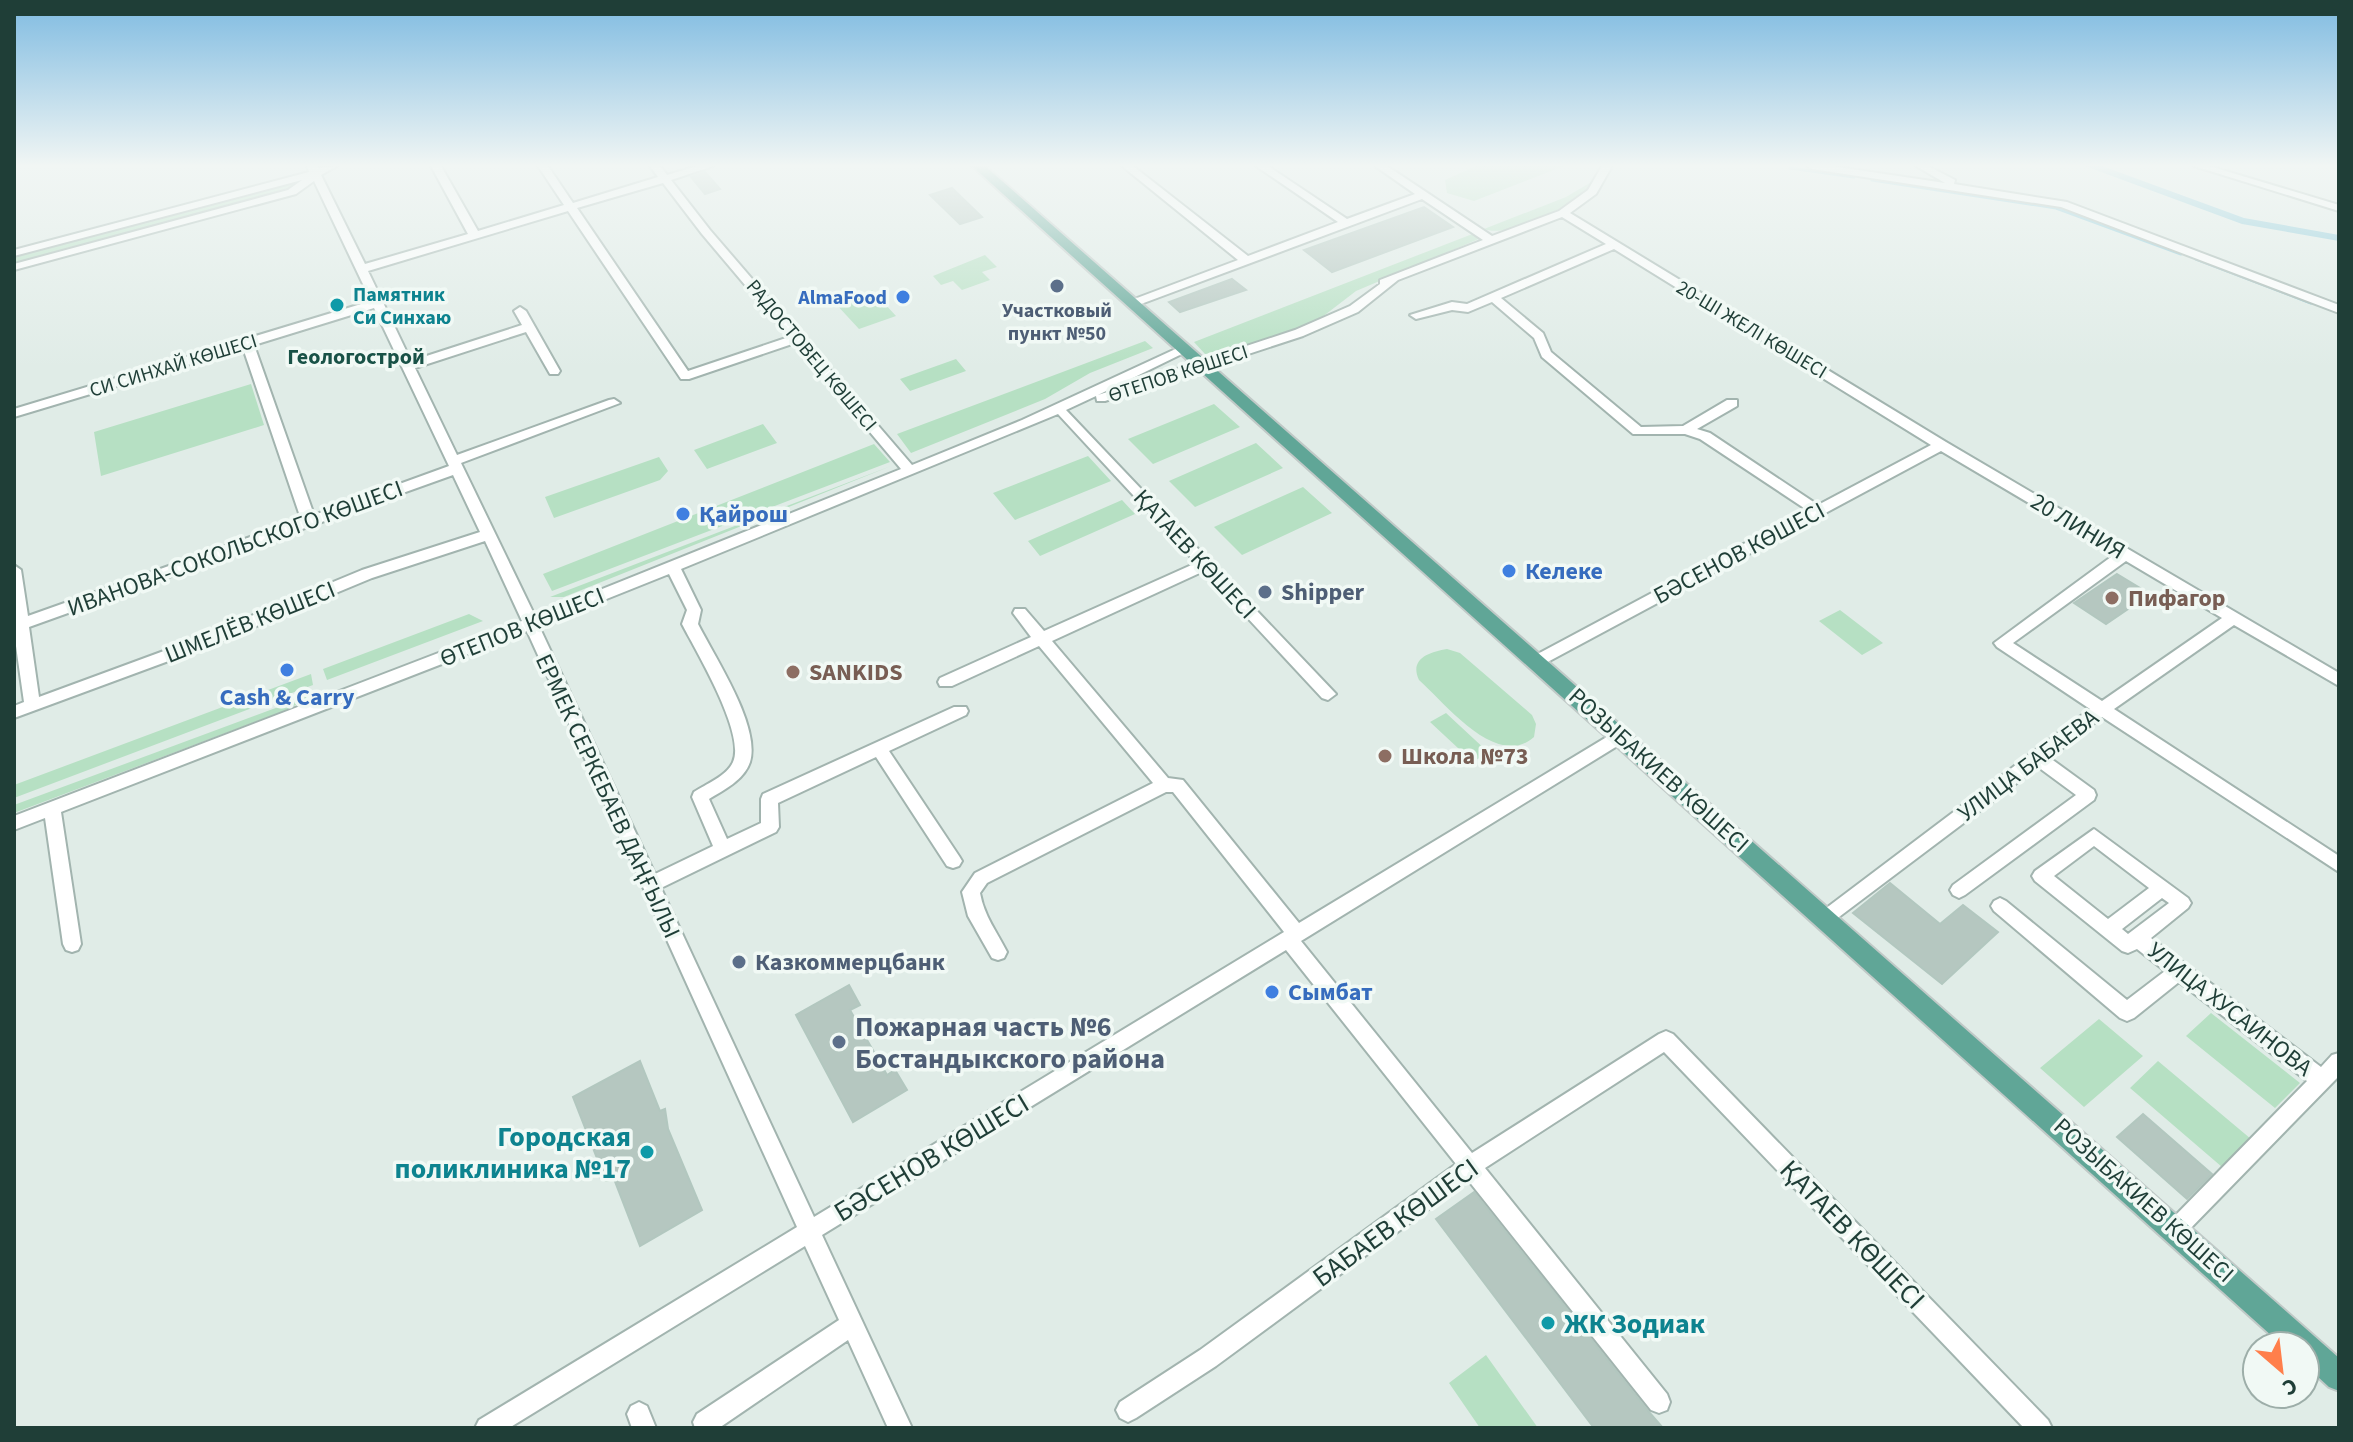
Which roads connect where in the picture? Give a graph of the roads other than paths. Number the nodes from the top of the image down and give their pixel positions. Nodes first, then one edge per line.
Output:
1 (90, 233) edge
2 (142, 233) edge
3 (344, 233) edge
4 (473, 233) edge
5 (484, 233) edge
6 (590, 233) edge
7 (712, 233) edge
8 (1054, 233) edge
9 (1212, 233) edge
10 (1318, 233) edge
11 (1481, 233) edge
12 (1512, 233) edge
13 (1595, 233) edge
14 (2140, 233) edge
15 (475, 236) junction
16 (1492, 241) junction
17 (1614, 245) junction
18 (14, 253) edge
19 (1246, 260) junction
20 (14, 267) edge
21 (361, 269) junction
22 (1493, 297) junction
23 (378, 303) junction
24 (1133, 303) junction
25 (2339, 309) edge
26 (520, 311) dead end
27 (1416, 315) dead end
28 (529, 327) junction
29 (799, 338) junction
30 (247, 343) junction
31 (1186, 349) junction
32 (407, 366) junction
33 (1204, 366) junction
34 (554, 371) dead end
35 (614, 403) dead end
36 (1732, 403) dead end
37 (14, 413) edge
38 (1064, 413) junction
39 (1027, 423) junction
40 (1686, 430) junction
41 (1941, 445) junction
42 (454, 465) junction
43 (909, 470) junction
44 (1818, 511) junction
45 (309, 521) junction
46 (488, 535) junction
47 (2125, 554) junction
48 (1205, 565) junction
49 (672, 566) junction
50 (14, 570) edge
51 (1020, 613) dead end
52 (2233, 618) junction
53 (530, 624) junction
54 (18, 626) edge
55 (1042, 640) junction
56 (1537, 661) junction
57 (2339, 680) edge
58 (946, 682) dead end
59 (1328, 694) dead end
60 (32, 705) junction
61 (2103, 708) junction
62 (960, 711) dead end
63 (14, 712) edge
64 (1621, 736) junction
65 (879, 749) junction
66 (2037, 757) junction
67 (1164, 785) junction
68 (52, 809) junction
69 (14, 823) edge
70 (723, 849) junction
71 (953, 861) dead end
72 (2339, 865) edge
73 (649, 885) junction
74 (2162, 888) junction
75 (1959, 890) dead end
76 (2000, 906) dead end
77 (1827, 918) junction
78 (2108, 929) junction
79 (1292, 937) junction
80 (2137, 938) junction
81 (72, 944) dead end
82 (998, 952) dead end
83 (2180, 970) junction
84 (1666, 1040) joint
85 (2339, 1062) edge
86 (2322, 1080) junction
87 (1470, 1166) junction
88 (2176, 1229) junction
89 (808, 1231) junction
90 (852, 1325) junction
91 (2338, 1376) edge
92 (1659, 1402) dead end
93 (1128, 1410) dead end
94 (496, 1425) edge
95 (707, 1428) edge
96 (900, 1428) edge
97 (2040, 1428) edge

1 - 18 street
2 - 20 street
3 - 21 street, ЕРМЕК СЕРКЕБАЕВ ДАҢҒЫЛЫ
4 - 15 street
5 - 15 street
6 - 29 street
7 - 29 street, РАДОСТОВЕЦ КӨШЕСІ
8 - 24 main road, РОЗЫБАКИЕВ КӨШЕСІ
9 - 19 street
10 - 19 street
11 - 16 street
12 - 16 street, ӨТЕПОВ КӨШЕСІ
13 - 17 street, 20-ШІ ЖЕЛІ КӨШЕСІ
14 - 25 street
15 - 21 street
16 - 33 street, ӨТЕПОВ КӨШЕСІ
17 - 22 street
17 - 41 street, 20-ШІ ЖЕЛІ КӨШЕСІ
19 - 24 street
21 - 23 street, ЕРМЕК СЕРКЕБАЕВ ДАҢҒЫЛЫ
22 - 27 street
22 - 40 street
23 - 30 street, СИ СИНХАЙ КӨШЕСІ
23 - 32 street, ЕРМЕК СЕРКЕБАЕВ ДАҢҒЫЛЫ
24 - 31 main road, РОЗЫБАКИЕВ КӨШЕСІ
26 - 28 street
28 - 32 street
28 - 34 street
29 - 43 street, РАДОСТОВЕЦ КӨШЕСІ
30 - 37 street, СИ СИНХАЙ КӨШЕСІ
30 - 45 street
31 - 33 main road, РОЗЫБАКИЕВ КӨШЕСІ
31 - 39 street, ӨТЕПОВ КӨШЕСІ
32 - 42 street, ЕРМЕК СЕРКЕБАЕВ ДАҢҒЫЛЫ
33 - 38 street, ӨТЕПОВ КӨШЕСІ
33 - 56 main road, РОЗЫБАКИЕВ КӨШЕСІ
35 - 42 street, ИВАНОВА-СОКОЛЬСКОГО КӨШЕСІ
36 - 40 street
38 - 39 street, ӨТЕПОВ КӨШЕСІ
38 - 48 street, ҚАТАЕВ КӨШЕСІ
39 - 43 street, ӨТЕПОВ КӨШЕСІ
40 - 44 street
41 - 44 street, БӘСЕНОВ КӨШЕСІ
41 - 47 street, 20 ЛИНИЯ
42 - 45 street, ИВАНОВА-СОКОЛЬСКОГО КӨШЕСІ
42 - 46 street, ЕРМЕК СЕРКЕБАЕВ ДАҢҒЫЛЫ
43 - 49 street, ӨТЕПОВ КӨШЕСІ
44 - 56 street, БӘСЕНОВ КӨШЕСІ
45 - 54 street, ИВАНОВА-СОКОЛЬСКОГО КӨШЕСІ
46 - 53 street, ЕРМЕК СЕРКЕБАЕВ ДАҢҒЫЛЫ
46 - 60 street, ШМЕЛЁВ КӨШЕСІ
47 - 52 street, 20 ЛИНИЯ
47 - 61 street
48 - 55 street
48 - 59 street, ҚАТАЕВ КӨШЕСІ
49 - 53 street, ӨТЕПОВ КӨШЕСІ
49 - 70 street
50 - 54 street
51 - 55 street
52 - 57 street, 20 ЛИНИЯ
52 - 61 street, УЛИЦА БАБАЕВА
53 - 68 street, ӨТЕПОВ КӨШЕСІ
53 - 73 street, ЕРМЕК СЕРКЕБАЕВ ДАҢҒЫЛЫ
54 - 60 street
55 - 58 street
55 - 67 street
56 - 64 main road, РОЗЫБАКИЕВ КӨШЕСІ
60 - 63 street, ШМЕЛЁВ КӨШЕСІ
61 - 66 street, УЛИЦА БАБАЕВА
61 - 72 street
62 - 65 street
64 - 77 main road, РОЗЫБАКИЕВ КӨШЕСІ
64 - 79 street, БӘСЕНОВ КӨШЕСІ
65 - 70 street
65 - 71 street
66 - 75 street
66 - 77 street, УЛИЦА БАБАЕВА
67 - 79 street
67 - 82 street
68 - 69 street, ӨТЕПОВ КӨШЕСІ
68 - 81 street
70 - 73 street
73 - 89 street, ЕРМЕК СЕРКЕБАЕВ ДАҢҒЫЛЫ
74 - 78 street
74 - 78 street
74 - 80 street
76 - 83 street
77 - 88 main road, РОЗЫБАКИЕВ КӨШЕСІ
78 - 80 street, УЛИЦА ХУСАИНОВА
79 - 87 street
79 - 89 street, БӘСЕНОВ КӨШЕСІ
80 - 83 street, УЛИЦА ХУСАИНОВА
83 - 86 street, УЛИЦА ХУСАИНОВА
84 - 87 street, БАБАЕВ КӨШЕСІ
84 - 97 street, ҚАТАЕВ КӨШЕСІ
85 - 86 street
86 - 88 street
87 - 92 street
87 - 93 street, БАБАЕВ КӨШЕСІ
88 - 91 main road, РОЗЫБАКИЕВ КӨШЕСІ
89 - 90 street, ЕРМЕК СЕРКЕБАЕВ ДАҢҒЫЛЫ
89 - 94 street, БӘСЕНОВ КӨШЕСІ
90 - 95 street
90 - 96 street, ЕРМЕК СЕРКЕБАЕВ ДАҢҒЫЛЫ

